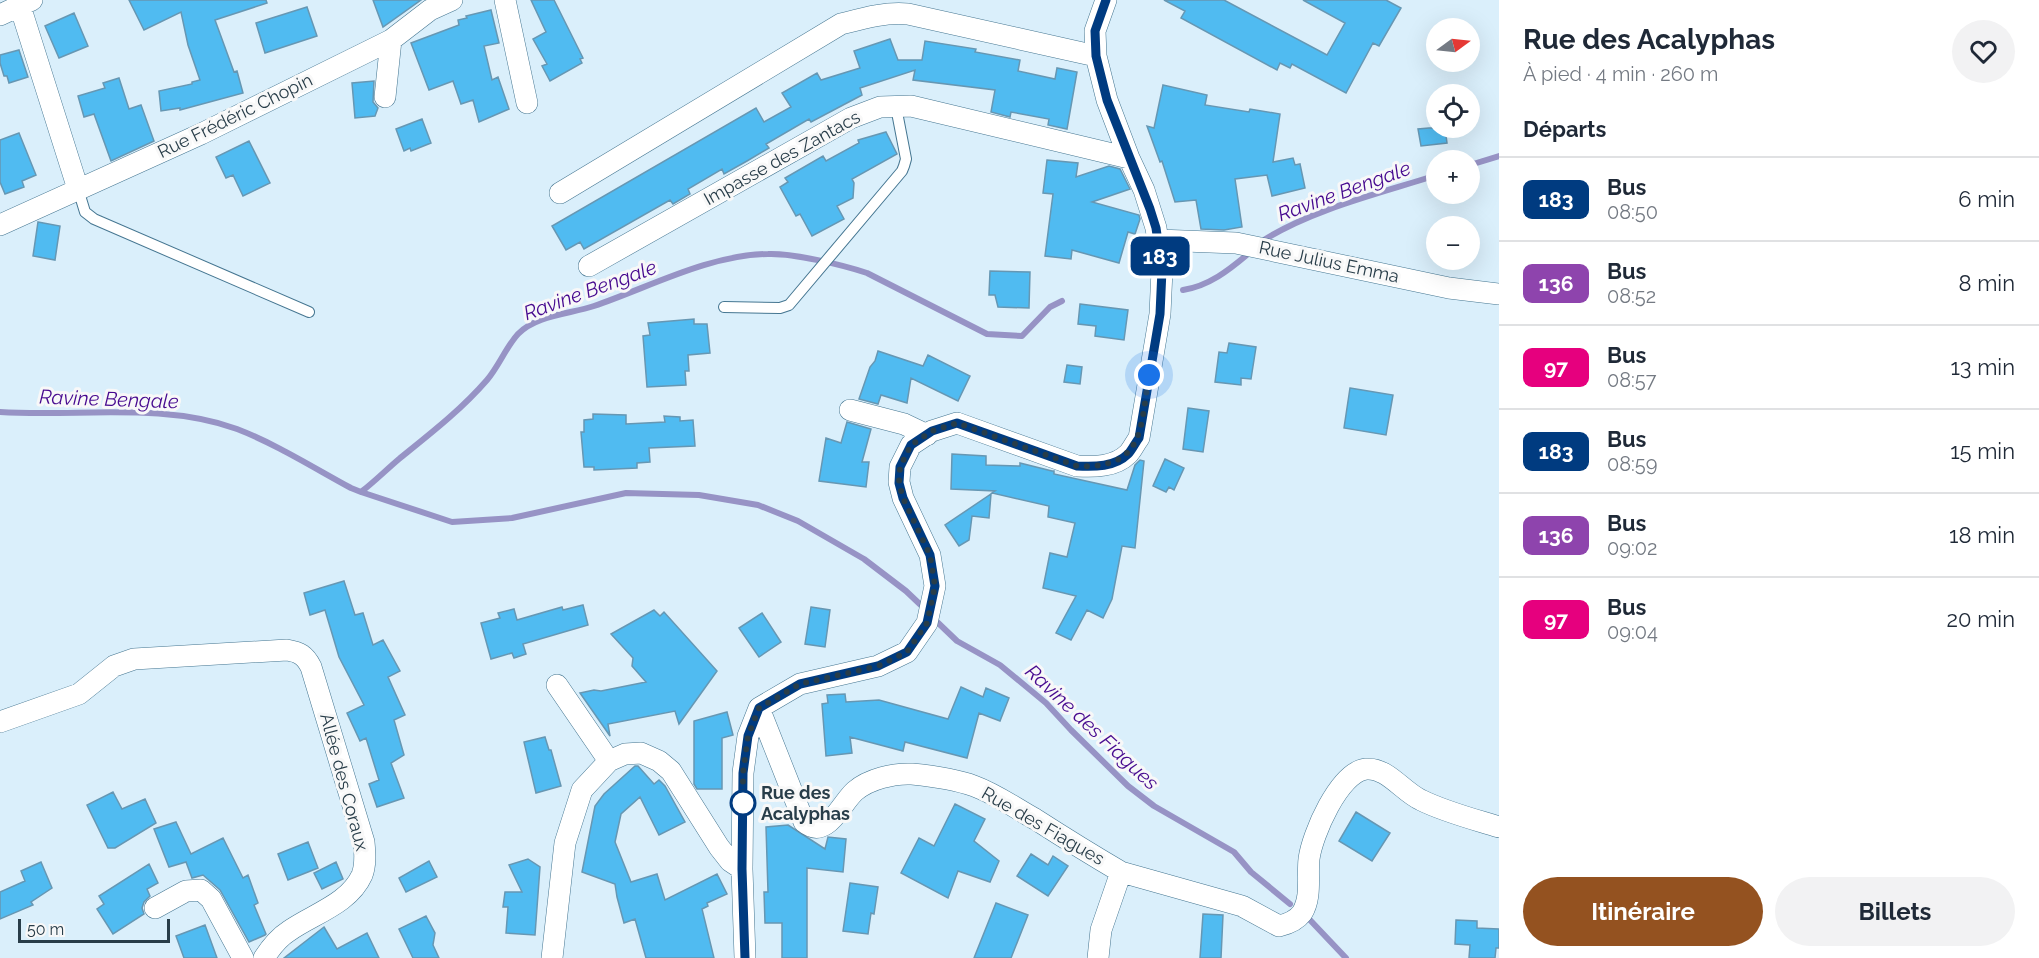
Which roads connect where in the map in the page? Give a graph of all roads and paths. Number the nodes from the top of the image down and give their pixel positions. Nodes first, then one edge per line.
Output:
1 (452, 0) edge
2 (505, 0) edge
3 (1106, 0) edge
4 (26, 3) edge
5 (429, 5) edge
6 (0, 15) edge
7 (390, 40) junction
8 (1096, 56) junction
9 (385, 97) dead end
10 (527, 103) dead end
11 (896, 107) junction
12 (1129, 158) junction
13 (78, 189) junction
14 (560, 193) dead end
15 (0, 225) edge
16 (1158, 240) junction
17 (589, 266) dead end
18 (1499, 294) edge
19 (724, 307) dead end
20 (309, 312) dead end
21 (850, 410) dead end
22 (927, 435) junction
23 (557, 685) dead end
24 (759, 708) junction
25 (0, 722) edge
26 (609, 761) junction
27 (1499, 827) edge
28 (742, 869) junction
29 (1121, 872) junction
30 (155, 908) dead end
31 (243, 958) edge
32 (264, 958) edge
33 (552, 958) edge
34 (745, 958) edge
35 (1098, 958) edge

1 - 5 street, Rue Frédéric Chopin
2 - 10 street
3 - 8 street
4 - 6 street
4 - 13 street
5 - 7 street, Rue Frédéric Chopin
7 - 9 street
7 - 13 street, Rue Frédéric Chopin
8 - 12 street
8 - 14 street
11 - 12 street, Impasse des Zantacs
11 - 17 street, Impasse des Zantacs
11 - 19 lane
12 - 16 street
13 - 15 street, Rue Frédéric Chopin
13 - 20 lane
16 - 18 street, Rue Julius Emma
16 - 22 street
21 - 22 street
22 - 24 street
23 - 26 street
24 - 28 street
24 - 29 street, Rue des Fiagues
25 - 32 street, Allée des Coraux
26 - 28 street
26 - 33 street
27 - 29 street
28 - 34 street
29 - 35 street, Rue des Fiagues
30 - 31 street

